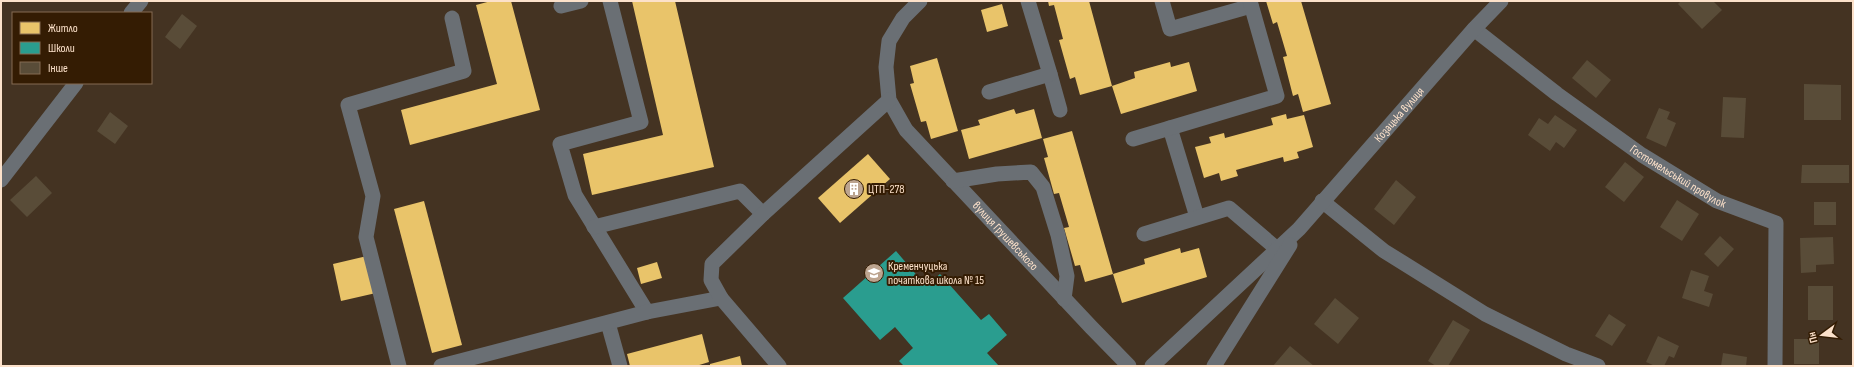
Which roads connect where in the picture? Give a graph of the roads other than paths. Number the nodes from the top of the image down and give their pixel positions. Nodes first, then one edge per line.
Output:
1 (141, 1) edge
2 (581, 1) edge
3 (610, 1) edge
4 (920, 1) edge
5 (1028, 1) edge
6 (1162, 1) edge
7 (1501, 1) edge
8 (1250, 4) edge
9 (561, 6) dead end
10 (132, 12) edge
11 (452, 18) dead end
12 (1474, 29) junction
13 (1050, 74) junction
14 (75, 84) edge
15 (989, 92) dead end
16 (890, 100) junction
17 (1060, 110) dead end
18 (1170, 128) junction
19 (1133, 139) dead end
20 (1, 180) edge
21 (953, 181) junction
22 (1322, 201) junction
23 (763, 214) junction
24 (1197, 217) junction
25 (594, 226) junction
26 (1299, 229) junction
27 (1144, 234) dead end
28 (1277, 249) junction
29 (721, 298) junction
30 (1064, 299) junction
31 (647, 312) junction
32 (608, 323) junction
33 (475, 361) edge
34 (399, 366) edge
35 (441, 366) edge
36 (620, 366) edge
37 (779, 366) edge
38 (1130, 366) edge
39 (1152, 366) edge
40 (1214, 366) edge
41 (1598, 366) edge
42 (1775, 366) edge

1 - 10 street
2 - 9 street
3 - 25 street
4 - 16 street
5 - 13 street
6 - 8 street
7 - 12 street, Козацька вулиця
8 - 18 street
11 - 34 street
12 - 22 street, Козацька вулиця
12 - 42 street, Гостомельський провулок
13 - 15 street
13 - 17 street
14 - 20 street
16 - 21 street, вулиця Грушевського
16 - 23 street
18 - 19 street
18 - 24 street
21 - 30 street, вулиця Грушевського
21 - 30 street
22 - 26 street, Козацька вулиця
22 - 41 street
23 - 25 street
23 - 29 street
24 - 27 street
24 - 28 street
25 - 31 street
26 - 28 street, Козацька вулиця
26 - 40 street, Козацька вулиця
28 - 39 street, Козацька вулиця
29 - 31 street
29 - 37 street
30 - 38 street, вулиця Грушевського
31 - 32 street
32 - 33 street
32 - 36 street
33 - 35 street

